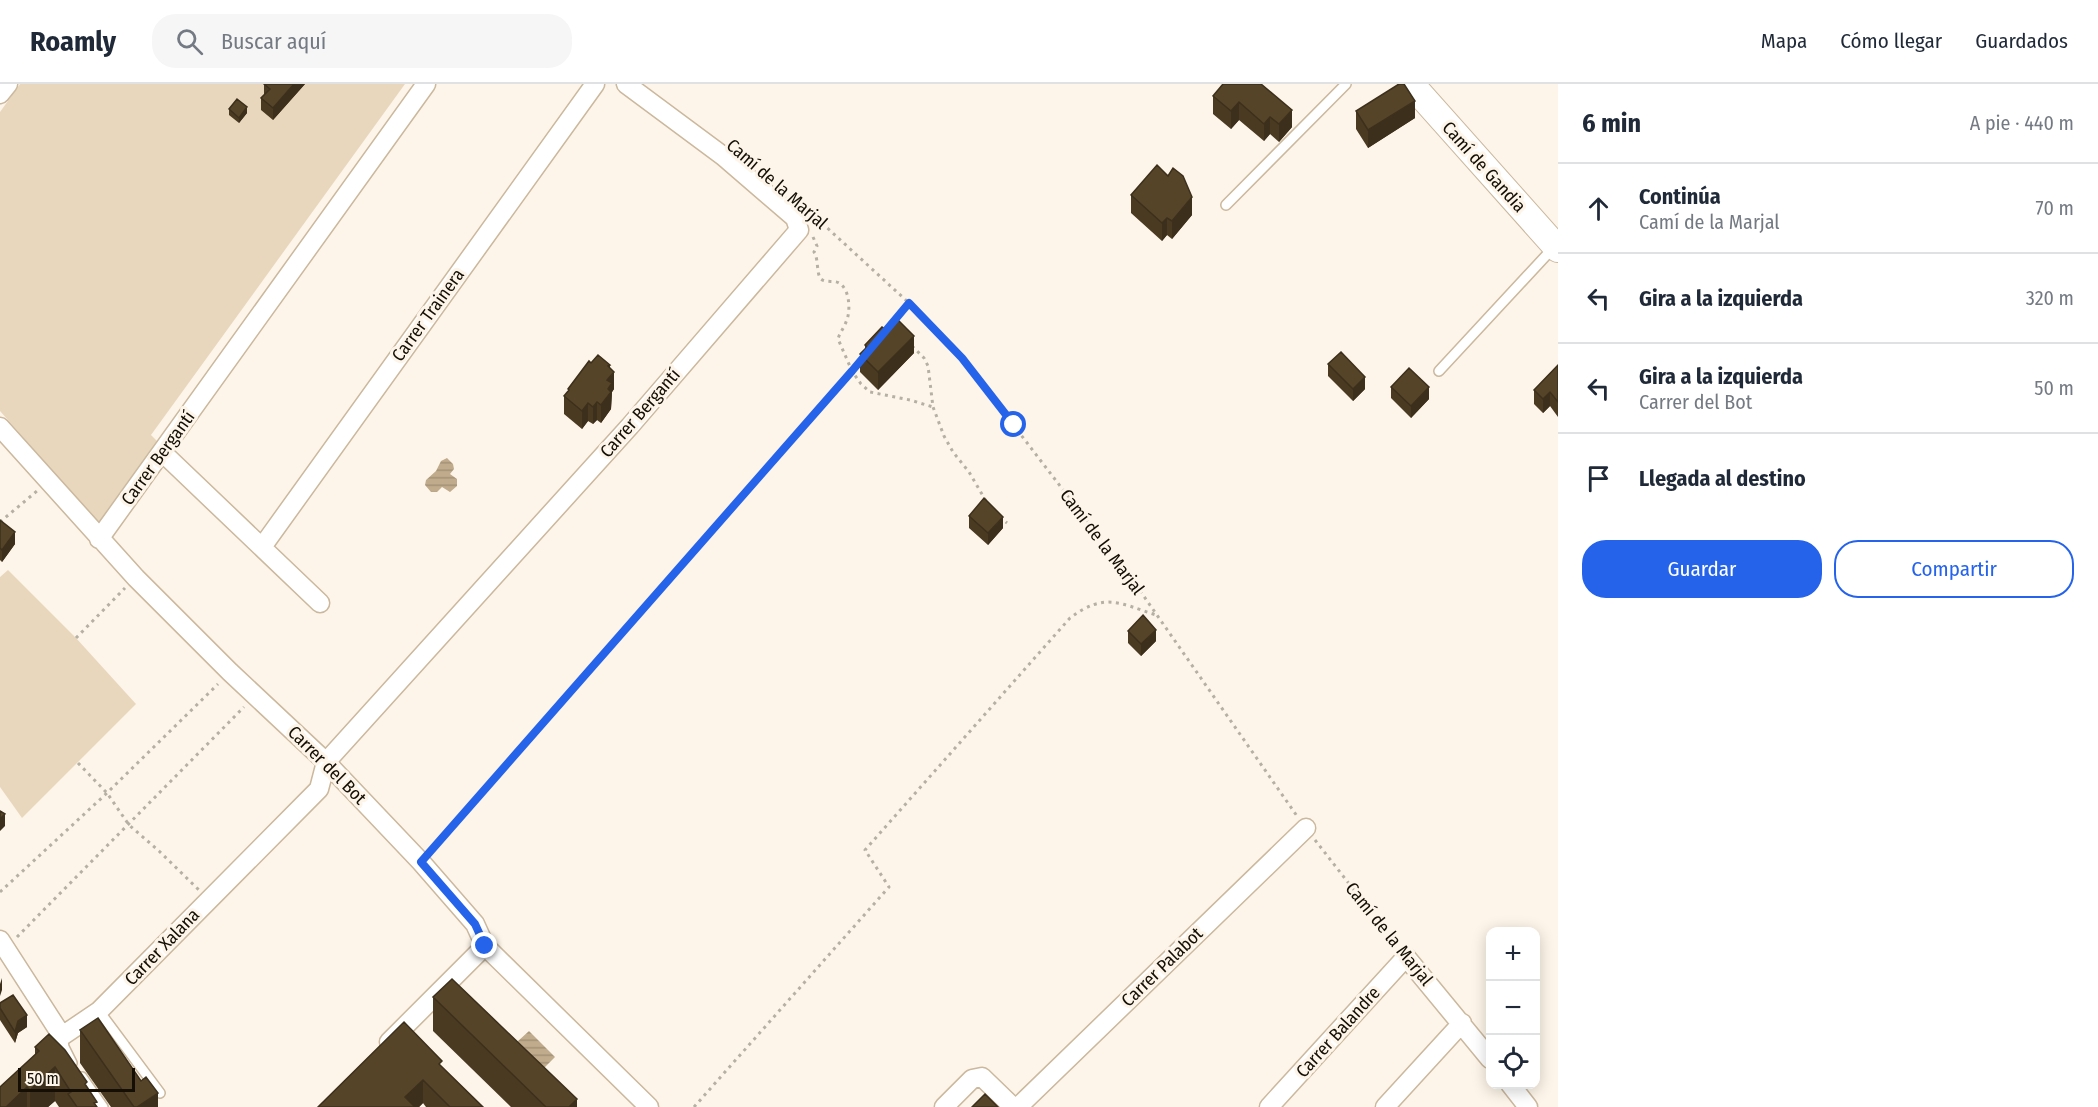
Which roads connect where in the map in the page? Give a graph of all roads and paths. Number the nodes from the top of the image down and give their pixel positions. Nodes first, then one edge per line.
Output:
1 (8, 84) edge
2 (426, 84) edge
3 (595, 84) edge
4 (626, 84) edge
5 (1346, 84) edge
6 (1411, 84) edge
7 (0, 94) edge
8 (1227, 205) dead end
9 (805, 207) dead end
10 (799, 230) junction
11 (1556, 248) edge
12 (909, 303) junction
13 (891, 325) edge
14 (908, 342) edge
15 (864, 357) edge
16 (1439, 370) dead end
17 (852, 371) junction
18 (933, 407) junction
19 (0, 426) edge
20 (162, 453) junction
21 (48, 482) junction
22 (988, 503) edge
23 (993, 512) edge
24 (0, 522) edge
25 (1007, 523) dead end
26 (99, 538) junction
27 (262, 547) junction
28 (136, 578) junction
29 (320, 603) dead end
30 (1157, 616) junction
31 (76, 638) dead end
32 (231, 672) junction
33 (255, 695) junction
34 (326, 762) junction
35 (78, 763) dead end
36 (107, 793) junction
37 (129, 825) junction
38 (1306, 828) junction
39 (421, 862) junction
40 (0, 892) edge
41 (209, 899) junction
42 (3, 944) edge
43 (485, 946) junction
44 (1406, 957) junction
45 (99, 1011) junction
46 (1462, 1023) junction
47 (62, 1036) junction
48 (380, 1050) edge
49 (1486, 1053) edge
50 (1514, 1089) edge
51 (160, 1093) edge
52 (103, 1107) edge
53 (649, 1107) edge
54 (694, 1107) edge
55 (944, 1107) edge
56 (1013, 1107) edge
57 (1018, 1107) edge
58 (1269, 1107) edge
59 (1385, 1107) edge
60 (1528, 1107) edge

1 - 7 street
2 - 20 street, Carrer Bergantí
3 - 27 street, Carrer Trainera
4 - 10 street
5 - 8 lane
6 - 11 main road, Camí de Gandia
9 - 12 path, Camí de la Marjal
10 - 17 path
10 - 34 street, Carrer Bergantí
11 - 16 lane
12 - 13 path
12 - 30 path, Camí de la Marjal
14 - 18 path
15 - 17 path
17 - 18 path
17 - 39 path
18 - 22 path
19 - 21 street, Carrer del Bot
20 - 26 street, Carrer Bergantí
20 - 27 street
21 - 24 path
21 - 26 street, Carrer del Bot
23 - 25 path
26 - 28 street, Carrer del Bot
27 - 29 street
28 - 31 path
28 - 32 street, Carrer del Bot
30 - 38 path, Camí de la Marjal
30 - 54 path
32 - 33 street, Carrer del Bot
32 - 36 path
33 - 34 street, Carrer del Bot
33 - 37 path
34 - 39 street, Carrer del Bot
34 - 41 street, Carrer Xalana
35 - 36 path
36 - 37 path
36 - 40 path
37 - 41 path
37 - 42 path
38 - 44 path, Camí de la Marjal
38 - 57 street, Carrer Palabot
39 - 43 street, Carrer del Bot
41 - 45 street, Carrer Xalana
42 - 47 street
43 - 48 street
43 - 53 street, Carrer del Bot
44 - 46 street, Camí de la Marjal
44 - 58 street, Carrer Balandre
45 - 47 street, Carrer Xalana
45 - 51 lane
46 - 49 street, Camí de la Marjal
46 - 59 street
47 - 52 lane
50 - 60 street
55 - 56 street

